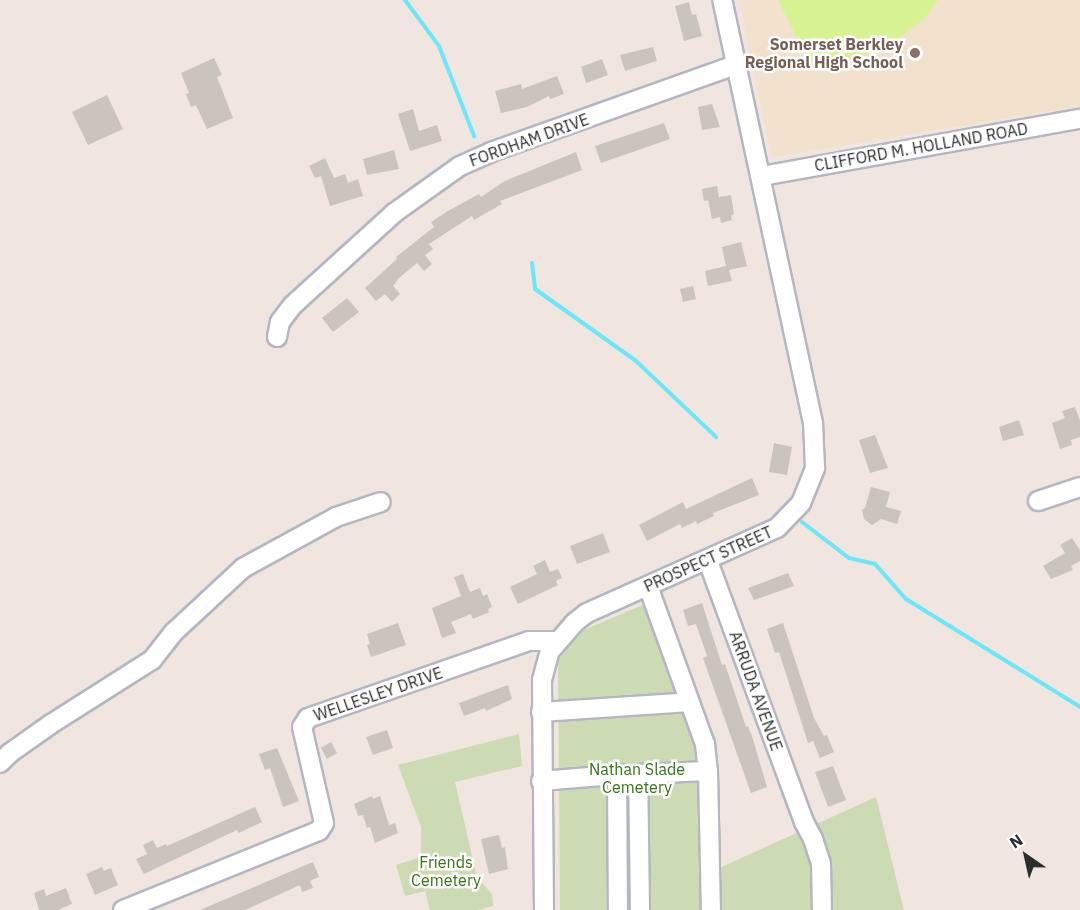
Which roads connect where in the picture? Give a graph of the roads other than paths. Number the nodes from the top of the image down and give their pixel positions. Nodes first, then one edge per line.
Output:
1 (722, 0) edge
2 (736, 65) junction
3 (1080, 119) edge
4 (762, 176) junction
5 (278, 337) dead end
6 (1080, 487) edge
7 (1038, 501) dead end
8 (381, 502) dead end
9 (708, 561) junction
10 (648, 586) junction
11 (557, 641) junction
12 (690, 702) junction
13 (542, 712) junction
14 (0, 763) edge
15 (708, 771) junction
16 (638, 774) junction
17 (617, 775) junction
18 (541, 781) junction
19 (123, 910) edge
20 (544, 910) edge
21 (618, 910) edge
22 (640, 910) edge
23 (711, 910) edge
24 (822, 910) edge

1 - 2 street, PROSPECT STREET
2 - 4 street, PROSPECT STREET
2 - 5 street, FORDHAM DRIVE
3 - 4 street, CLIFFORD M. HOLLAND ROAD
4 - 9 street, PROSPECT STREET
6 - 7 street
8 - 14 street
9 - 10 street, PROSPECT STREET
9 - 24 street, ARRUDA AVENUE
10 - 11 street, PROSPECT STREET
10 - 12 street
11 - 13 street, PROSPECT STREET
11 - 19 street, WELLESLEY DRIVE
12 - 13 street
12 - 15 street
13 - 18 street, PROSPECT STREET
15 - 16 street
15 - 23 street
16 - 17 street
16 - 22 street
17 - 18 street
17 - 21 street
18 - 20 street, PROSPECT STREET

